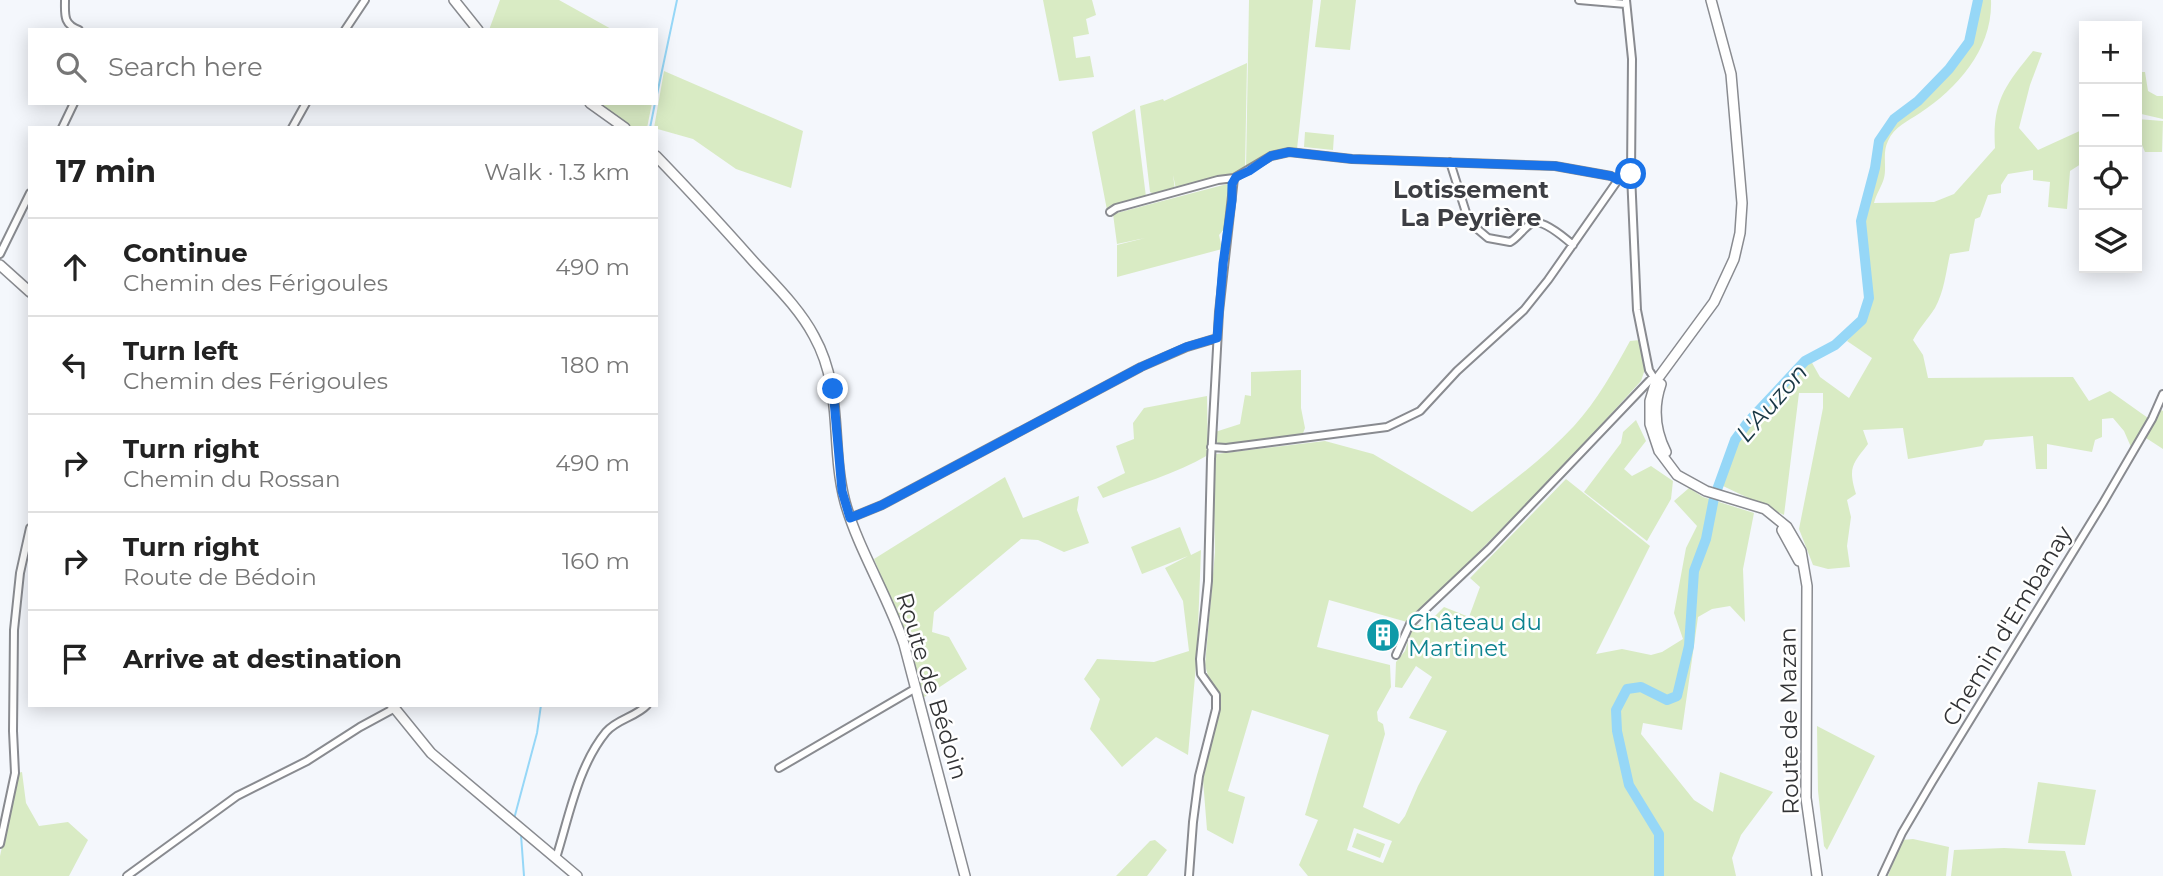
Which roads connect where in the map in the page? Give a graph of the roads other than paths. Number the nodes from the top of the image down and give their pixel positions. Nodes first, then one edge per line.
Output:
1 (65, 0) edge
2 (365, 0) edge
3 (454, 0) edge
4 (1579, 0) edge
5 (1711, 0) edge
6 (1626, 2) edge
7 (74, 28) edge
8 (346, 28) edge
9 (476, 28) edge
10 (73, 105) edge
11 (305, 105) edge
12 (593, 105) edge
13 (63, 126) edge
14 (293, 126) edge
15 (622, 126) edge
16 (658, 158) edge
17 (1450, 162) junction
18 (1631, 174) junction
19 (1234, 178) junction
20 (1618, 180) junction
21 (28, 197) edge
22 (1110, 212) dead end
23 (1573, 244) junction
24 (0, 254) edge
25 (0, 264) edge
26 (28, 290) edge
27 (1217, 338) junction
28 (1657, 379) junction
29 (2163, 394) edge
30 (1211, 447) junction
31 (1696, 487) junction
32 (850, 518) junction
33 (28, 537) edge
34 (1396, 655) dead end
35 (916, 688) junction
36 (394, 707) edge
37 (644, 707) edge
38 (779, 768) dead end
39 (0, 844) edge
40 (555, 858) junction
41 (127, 876) edge
42 (577, 876) edge
43 (965, 876) edge
44 (1189, 876) edge
45 (1817, 876) edge
46 (1882, 876) edge

1 - 7 street
2 - 8 street
3 - 9 main road
4 - 6 street
5 - 28 main road, Route de Mazan
6 - 18 street
10 - 13 street
11 - 14 street
12 - 15 main road
16 - 32 main road, Route de Bédoin
17 - 19 street
17 - 20 street
17 - 23 street
18 - 20 street
18 - 28 street
19 - 22 street
19 - 27 street
20 - 23 street
21 - 24 street
23 - 30 street
25 - 26 main road
27 - 30 street
27 - 32 street
28 - 31 main road
28 - 31 main road, Route de Mazan
28 - 34 street
29 - 46 street, Chemin d'Embanay
30 - 44 street
31 - 45 main road, Route de Mazan
32 - 35 main road, Route de Bédoin
33 - 39 street
35 - 38 street
35 - 43 main road, Route de Bédoin
36 - 40 main road
36 - 41 street
37 - 40 street
40 - 42 main road

